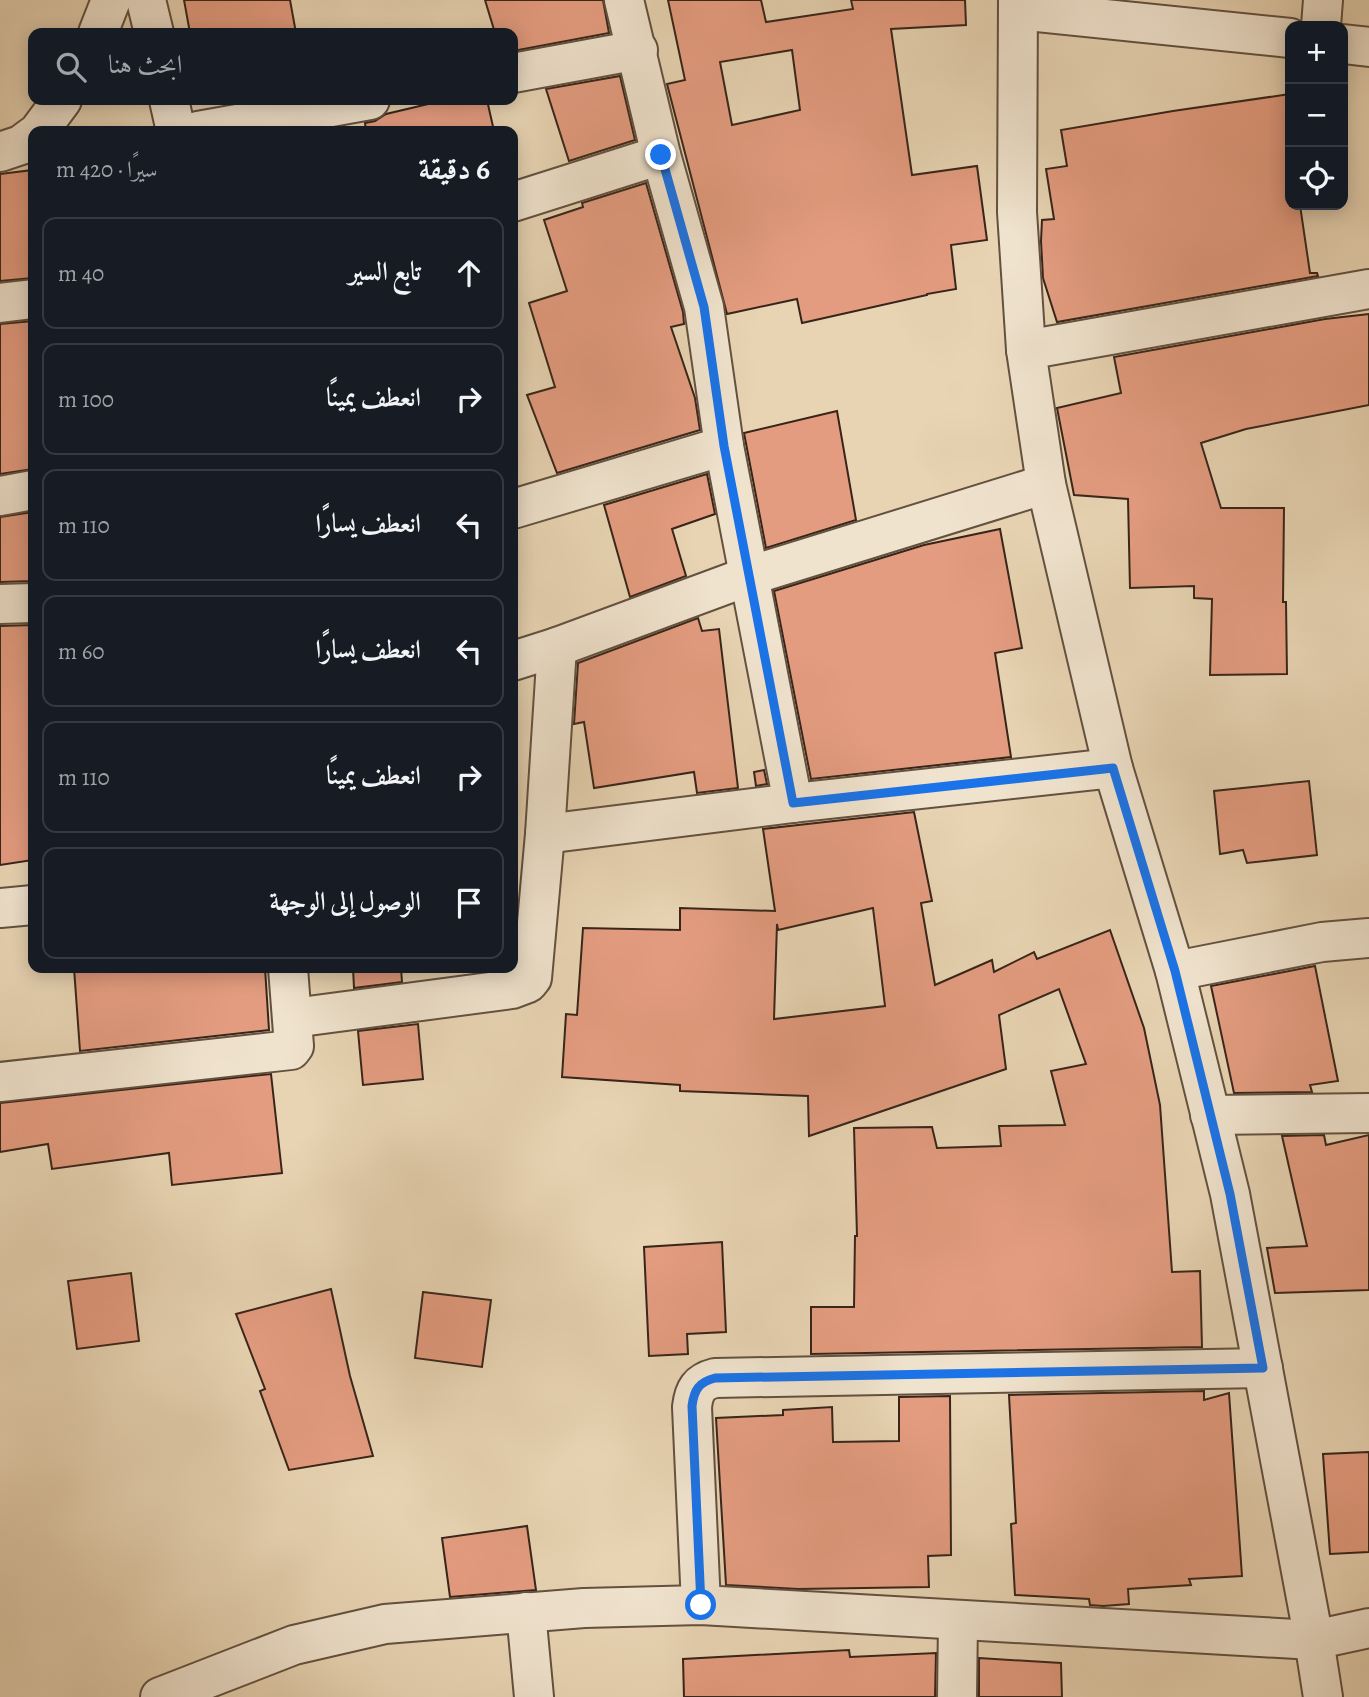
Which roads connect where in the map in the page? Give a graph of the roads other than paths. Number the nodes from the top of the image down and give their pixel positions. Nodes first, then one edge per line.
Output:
1 (111, 0) edge
2 (146, 0) edge
3 (624, 0) edge
4 (1323, 0) edge
5 (1018, 5) edge
6 (1321, 21) edge
7 (99, 28) edge
8 (153, 28) edge
9 (1285, 37) edge
10 (1348, 45) edge
11 (1369, 47) edge
12 (638, 50) junction
13 (518, 73) edge
14 (58, 105) edge
15 (170, 105) edge
16 (342, 105) edge
17 (43, 126) edge
18 (175, 126) edge
19 (226, 126) edge
20 (28, 140) edge
21 (0, 152) edge
22 (661, 155) junction
23 (518, 200) edge
24 (1369, 289) edge
25 (28, 300) edge
26 (0, 303) edge
27 (1026, 350) junction
28 (724, 446) junction
29 (1046, 484) junction
30 (28, 491) edge
31 (0, 496) edge
32 (518, 508) edge
33 (749, 576) junction
34 (28, 603) edge
35 (0, 604) edge
36 (557, 647) junction
37 (518, 659) edge
38 (1113, 768) junction
39 (793, 803) junction
40 (545, 834) junction
41 (28, 905) edge
42 (0, 908) edge
43 (1369, 938) edge
44 (1175, 971) junction
45 (288, 973) edge
46 (293, 1018) junction
47 (0, 1082) edge
48 (1369, 1113) edge
49 (1210, 1115) junction
50 (1263, 1368) junction
51 (701, 1605) junction
52 (526, 1612) junction
53 (958, 1621) junction
54 (1369, 1628) edge
55 (1314, 1640) junction
56 (160, 1697) edge
57 (534, 1697) edge
58 (957, 1697) edge
59 (1323, 1697) edge

1 - 7 street
2 - 8 street
3 - 12 street
4 - 6 street
5 - 9 street
5 - 27 street
10 - 11 street
12 - 13 street
12 - 22 street
14 - 17 street
15 - 18 street
16 - 19 street
20 - 21 street
22 - 23 street
22 - 28 street
24 - 27 street
25 - 26 street
27 - 29 street
28 - 32 street
28 - 33 street
29 - 33 street
29 - 38 street
30 - 31 street
33 - 36 street
33 - 39 street
34 - 35 street
36 - 37 street
36 - 40 street
38 - 39 street
38 - 44 street
39 - 40 street
40 - 46 street
41 - 42 street
43 - 44 street
44 - 49 street
45 - 46 street
46 - 47 street
48 - 49 street
49 - 50 street
50 - 51 street
50 - 55 street
51 - 52 street
51 - 53 street
52 - 56 street
52 - 57 street
53 - 55 street
53 - 58 street
54 - 55 street
55 - 59 street

